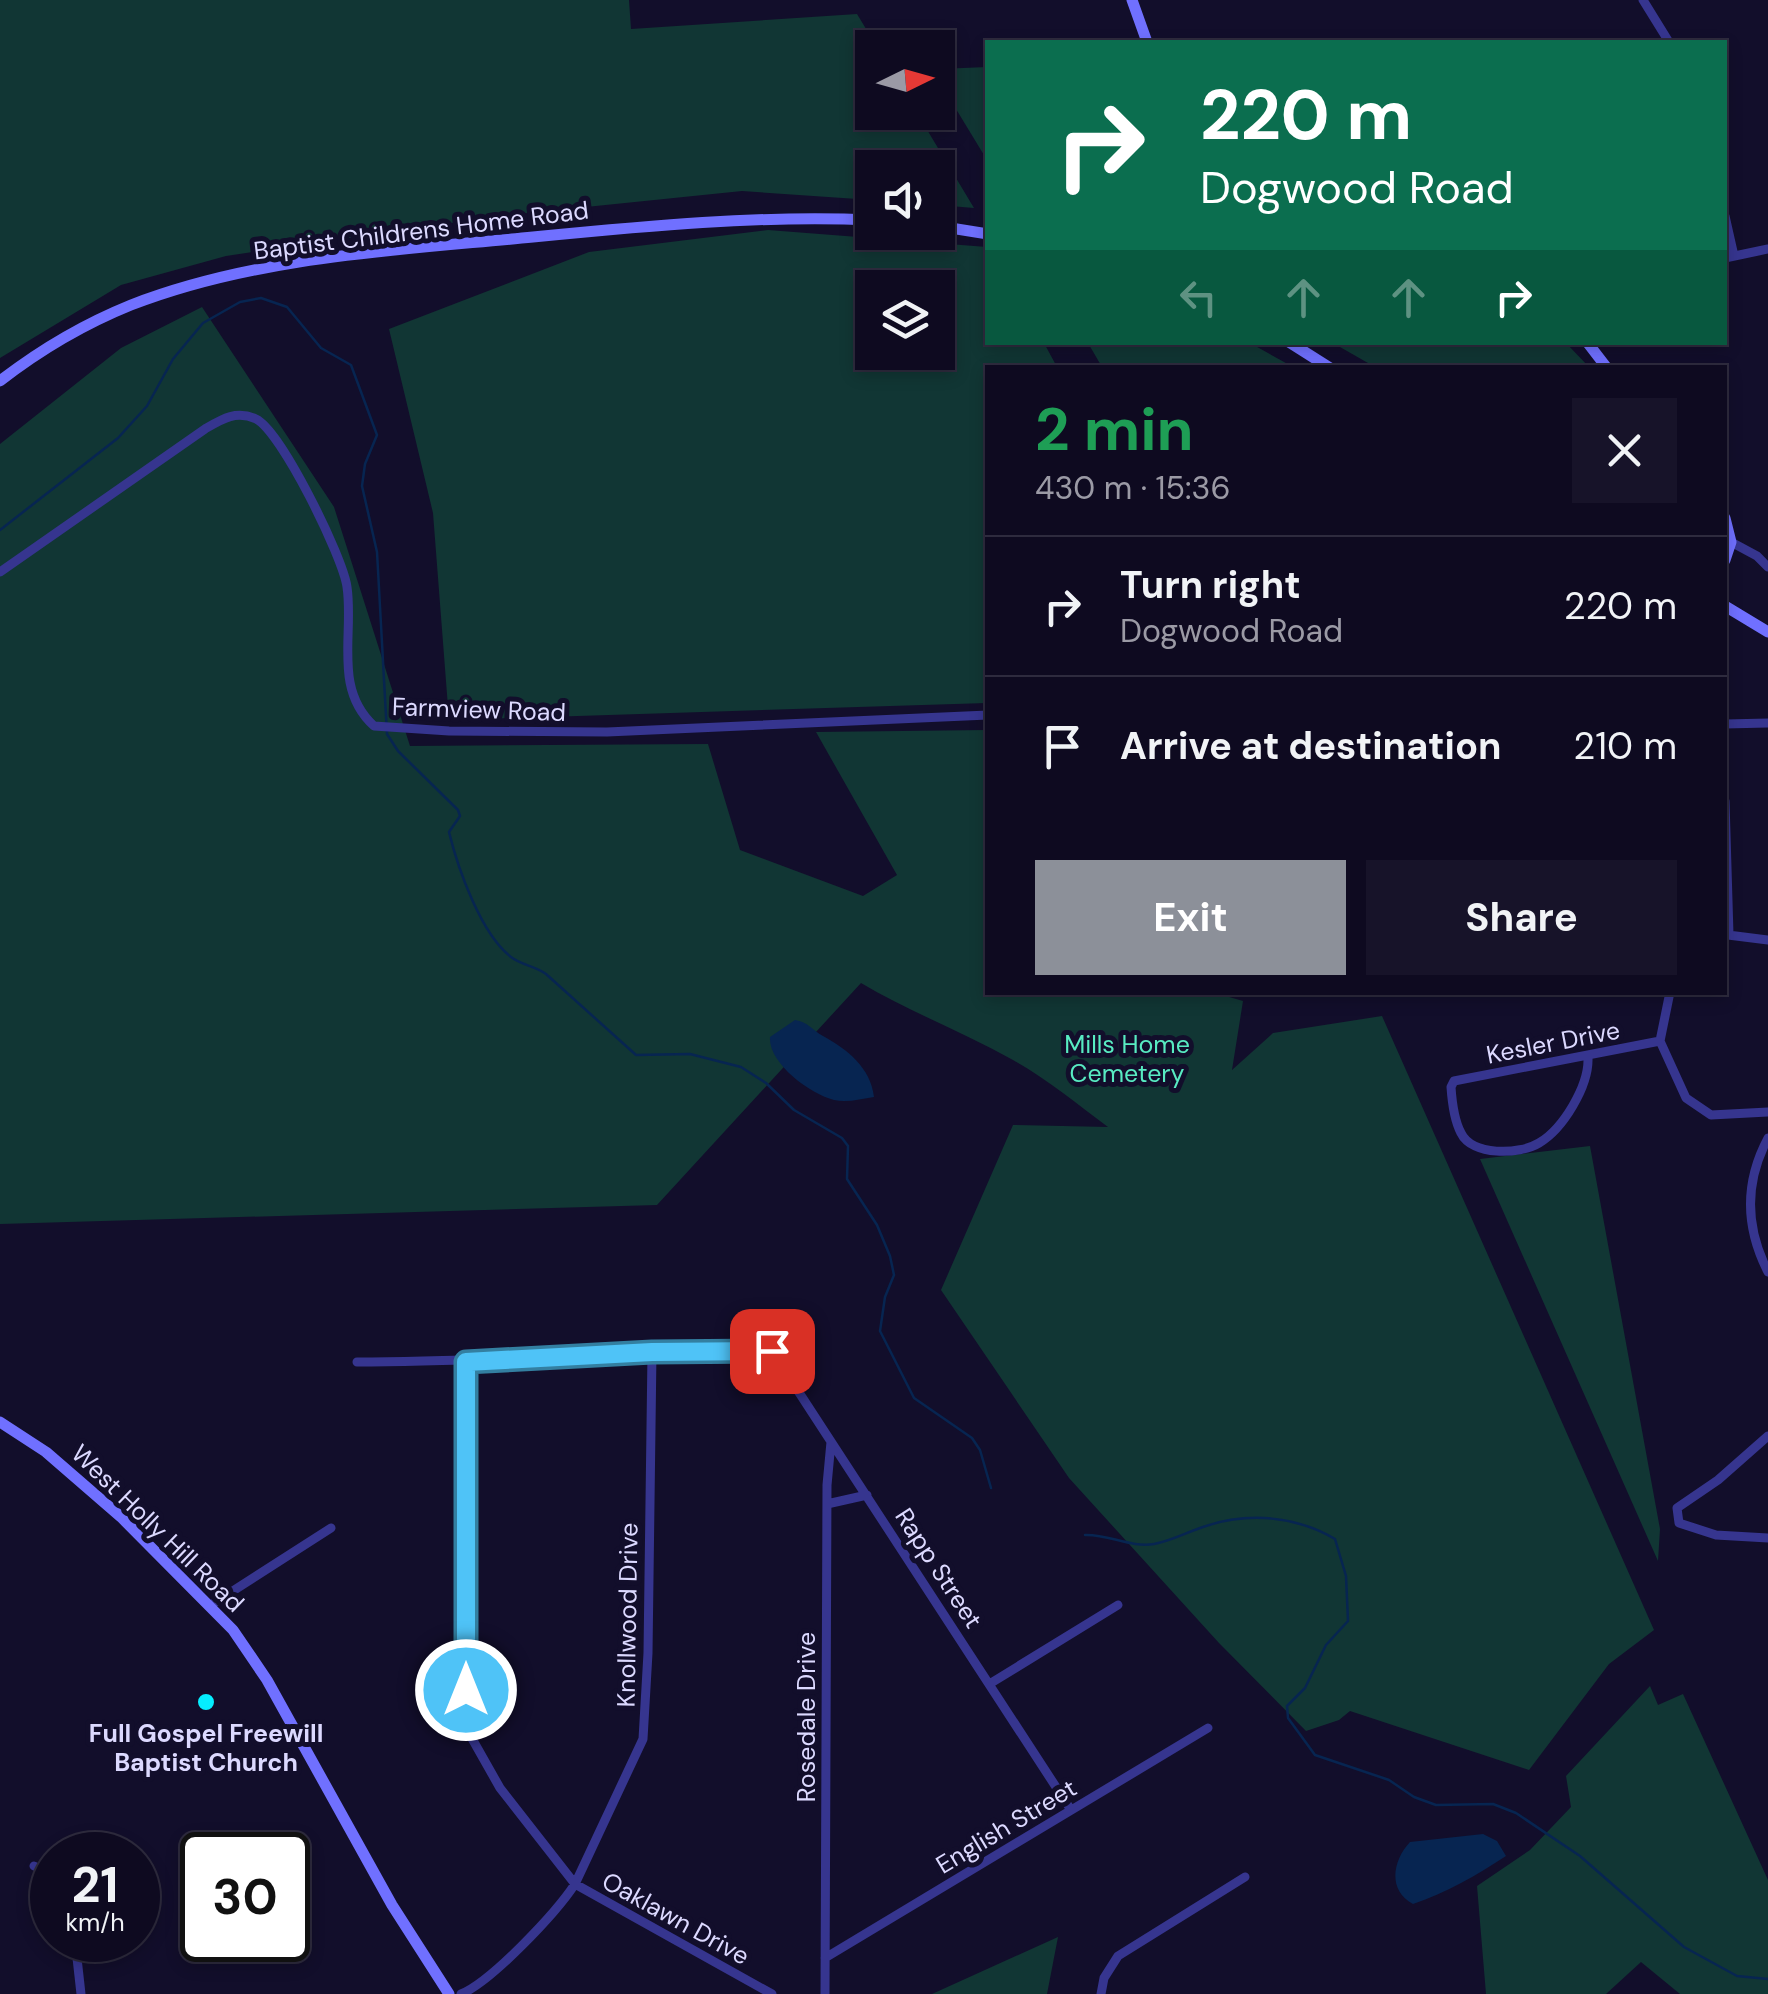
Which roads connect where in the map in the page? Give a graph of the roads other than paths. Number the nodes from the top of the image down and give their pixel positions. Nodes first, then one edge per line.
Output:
1 (1132, 0) edge
2 (1643, 0) edge
3 (1146, 40) edge
4 (1668, 40) edge
5 (855, 219) edge
6 (955, 229) edge
7 (985, 234) edge
8 (1768, 249) edge
9 (1730, 257) edge
10 (1294, 345) edge
11 (1589, 345) edge
12 (1325, 365) edge
13 (1605, 365) edge
14 (0, 380) edge
15 (1727, 526) edge
16 (1731, 542) junction
17 (1727, 554) edge
18 (1768, 567) edge
19 (0, 572) edge
20 (1727, 607) edge
21 (1768, 632) edge
22 (985, 715) edge
23 (1768, 722) edge
24 (1727, 724) edge
25 (1727, 935) edge
26 (1768, 940) edge
27 (1669, 995) edge
28 (1660, 1041) junction
29 (1588, 1058) junction
30 (1768, 1112) edge
31 (1768, 1138) edge
32 (1768, 1272) edge
33 (652, 1352) junction
34 (357, 1362) dead end
35 (466, 1362) junction
36 (0, 1422) edge
37 (1768, 1436) edge
38 (831, 1442) junction
39 (868, 1495) junction
40 (827, 1504) junction
41 (331, 1528) dead end
42 (1768, 1538) edge
43 (211, 1605) junction
44 (1118, 1606) dead end
45 (991, 1683) junction
46 (1208, 1728) dead end
47 (1071, 1810) junction
48 (1246, 1878) dead end
49 (575, 1884) junction
50 (825, 1958) junction
51 (77, 1962) edge
52 (81, 1994) edge
53 (449, 1994) edge
54 (461, 1994) edge
55 (772, 1994) edge
56 (825, 1994) edge
57 (1101, 1994) edge

1 - 3 street
2 - 4 street
5 - 14 street, Baptist Childrens Home Road
6 - 7 street
8 - 9 street
10 - 12 street
11 - 13 street
15 - 16 street
16 - 17 street
16 - 18 street
19 - 22 street, Farmview Road
20 - 21 street
23 - 24 street
25 - 26 street
27 - 28 street
28 - 29 street, Kesler Drive
28 - 30 street
29 - 29 street, Kesler Drive
31 - 32 street
33 - 35 street
33 - 38 street, Rapp Street
33 - 49 street, Knollwood Drive
34 - 35 street
35 - 49 street, Oaklawn Drive
36 - 43 street, West Holly Hill Road
37 - 42 street
38 - 39 street, Rapp Street
38 - 40 street, Rosedale Drive
39 - 40 street
39 - 45 street, Rapp Street
40 - 50 street, Rosedale Drive
41 - 43 street
43 - 53 street, West Holly Hill Road
44 - 45 street
45 - 47 street, Rapp Street
46 - 47 street, English Street
47 - 50 street, English Street
48 - 57 street
49 - 54 street, Knollwood Drive
49 - 55 street, Oaklawn Drive
50 - 56 street, Rosedale Drive
51 - 52 street

